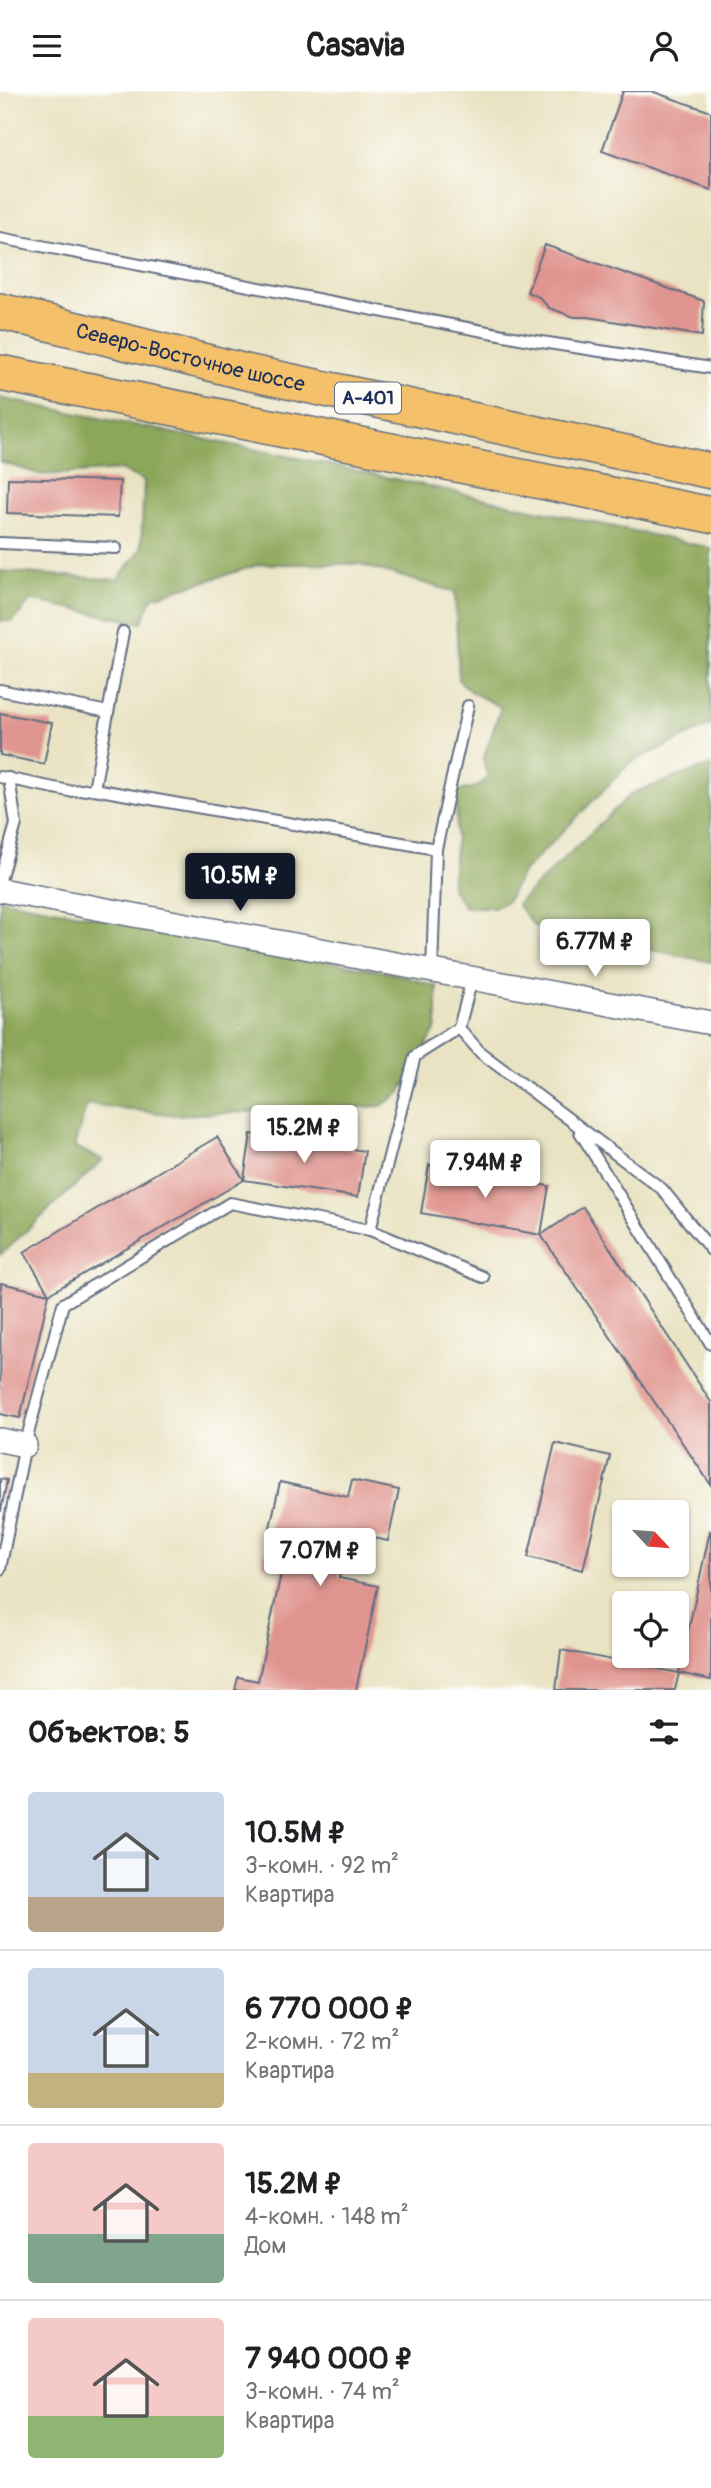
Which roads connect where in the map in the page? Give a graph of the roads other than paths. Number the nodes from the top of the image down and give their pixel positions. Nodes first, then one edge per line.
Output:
1 (0, 238) edge
2 (0, 311) edge
3 (711, 368) edge
4 (0, 373) edge
5 (711, 471) edge
6 (711, 515) edge
7 (0, 543) edge
8 (116, 548) dead end
9 (123, 632) dead end
10 (0, 690) edge
11 (468, 706) dead end
12 (108, 712) junction
13 (4, 777) edge
14 (94, 789) junction
15 (436, 849) junction
16 (0, 880) edge
17 (0, 890) edge
18 (432, 971) junction
19 (472, 979) junction
20 (711, 1023) edge
21 (459, 1028) junction
22 (577, 1127) junction
23 (370, 1230) junction
24 (711, 1250) edge
25 (483, 1277) dead end
26 (711, 1345) edge
27 (0, 1440) edge
28 (26, 1445) junction
29 (0, 1569) edge

1 - 3 lane
2 - 5 main road, Северо-Восточное шоссе / А-401
4 - 6 main road, А-401
7 - 8 lane
9 - 12 lane
10 - 12 lane
11 - 15 lane
12 - 14 lane
13 - 14 lane
13 - 16 lane
14 - 15 lane
15 - 18 lane
17 - 18 street
18 - 19 street
19 - 20 street
19 - 21 lane
21 - 22 lane
21 - 23 lane
22 - 24 lane
22 - 26 lane
23 - 25 lane
23 - 28 lane
27 - 28 street
28 - 29 lane

